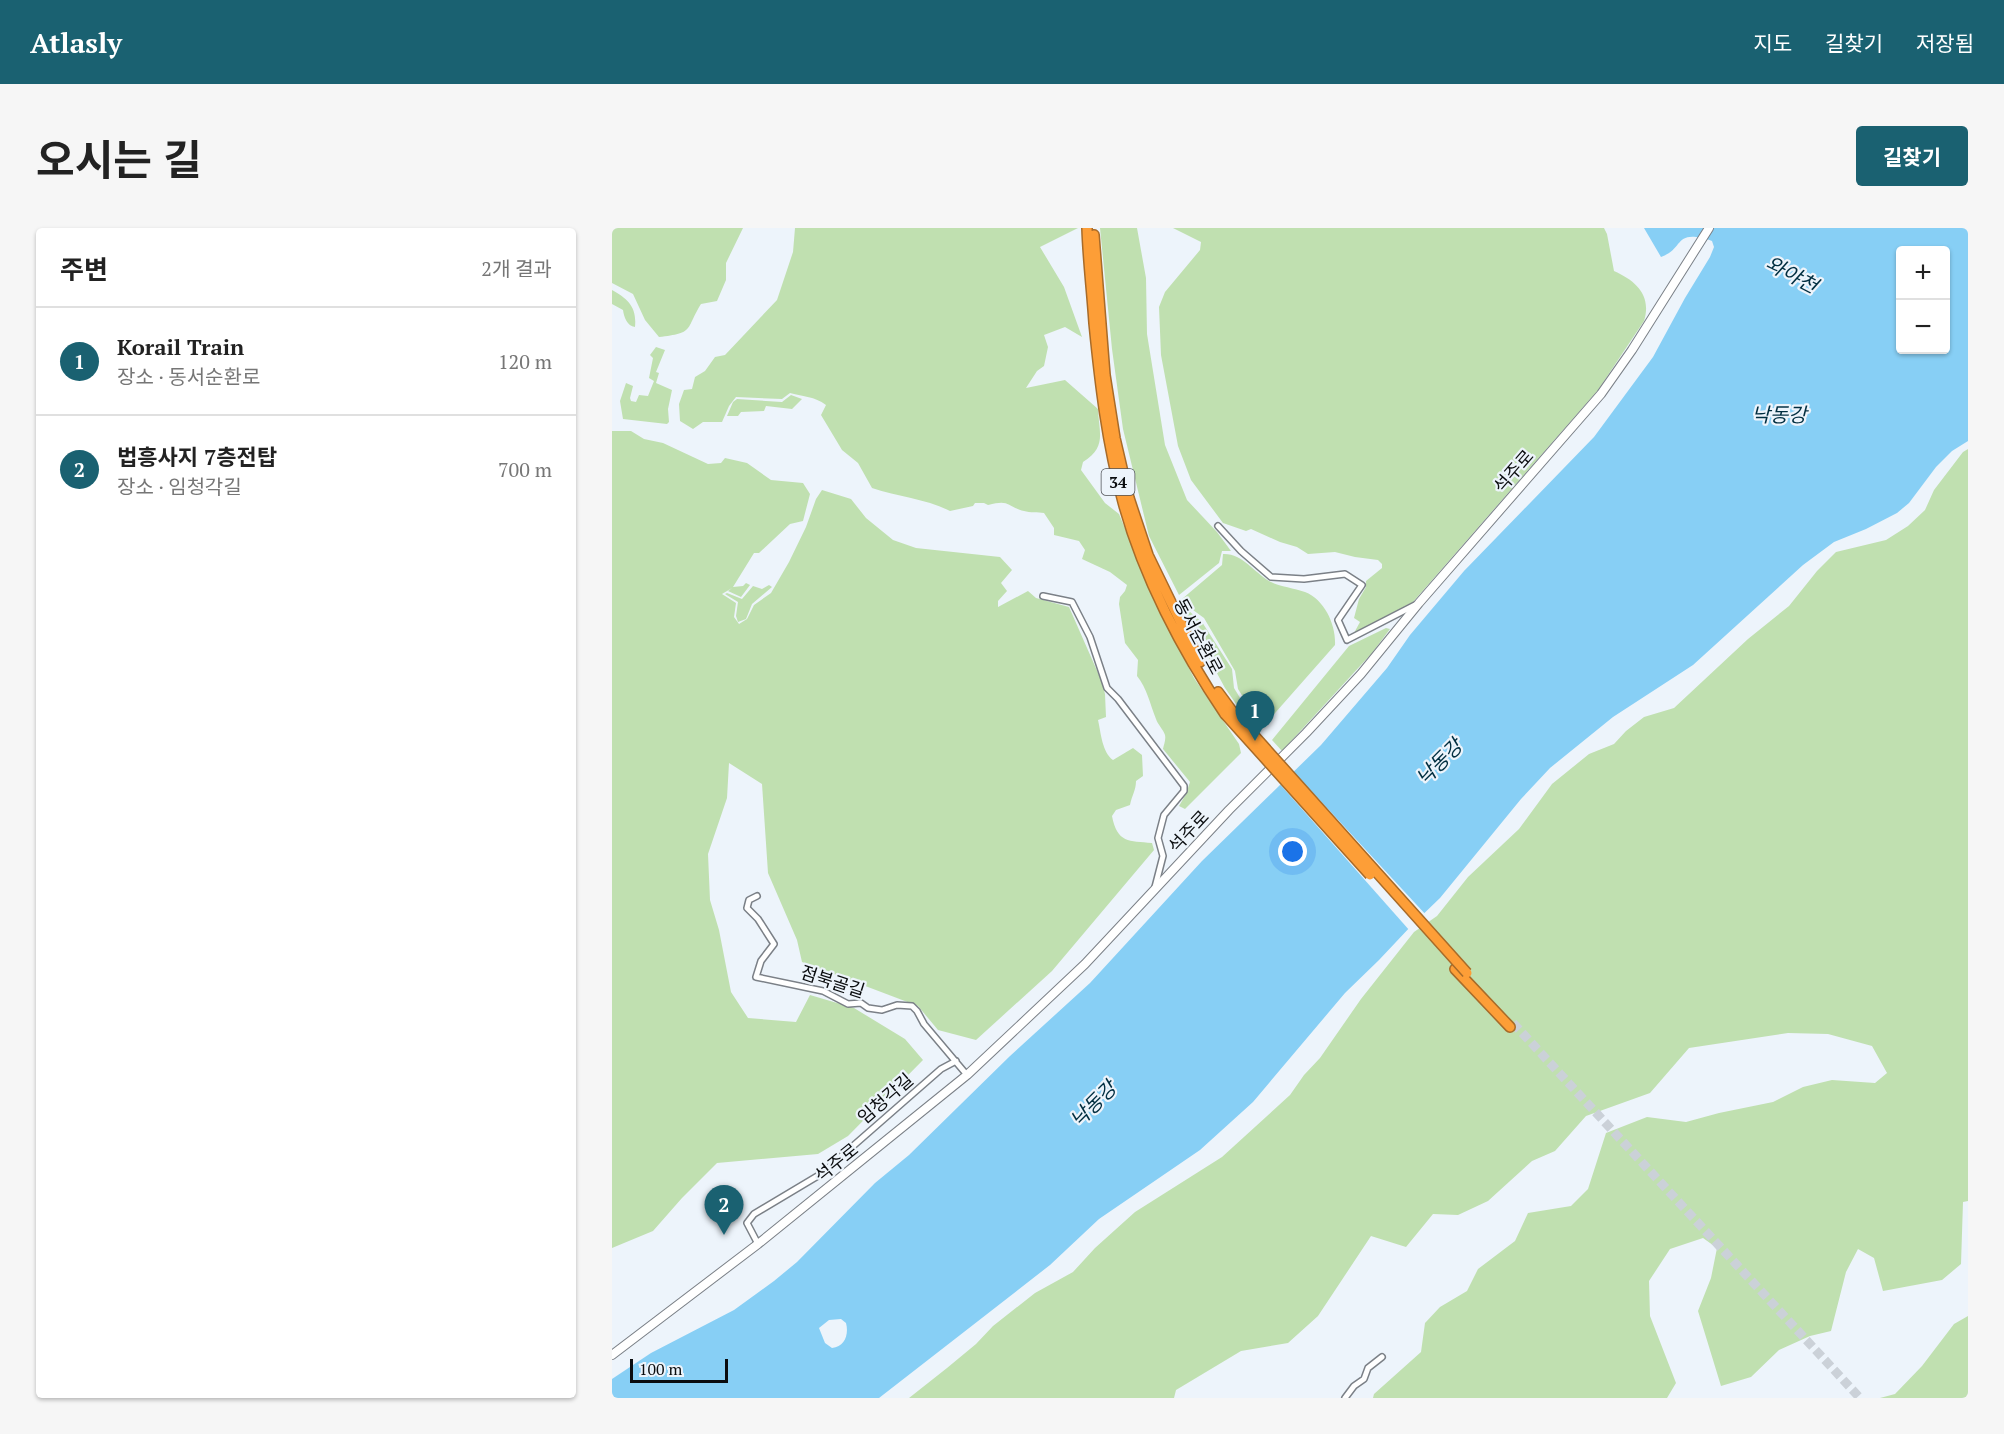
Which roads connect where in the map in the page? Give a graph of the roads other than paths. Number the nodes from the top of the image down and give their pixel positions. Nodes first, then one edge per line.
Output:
1 (1087, 228) edge
2 (1093, 228) edge
3 (1709, 228) edge
4 (1218, 526) dead end
5 (1043, 597) dead end
6 (1419, 603) junction
7 (1229, 712) junction
8 (1154, 889) junction
9 (757, 896) dead end
10 (956, 1061) junction
11 (967, 1075) junction
12 (758, 1244) junction
13 (612, 1356) edge
14 (1382, 1357) dead end
15 (1345, 1398) edge

1 - 7 highway, 동서순환로 / 34
2 - 7 highway, 동서순환로 / 34
3 - 6 street, 석주로
4 - 6 street
5 - 8 street
6 - 8 street, 석주로
7 - 7 highway, 동서순환로 / 34, bridge
8 - 11 street, 석주로
9 - 10 street, 점북골길
10 - 11 street, 점북골길
10 - 12 street, 임청각길
11 - 12 street, 석주로
12 - 13 street, 석주로
14 - 15 street

